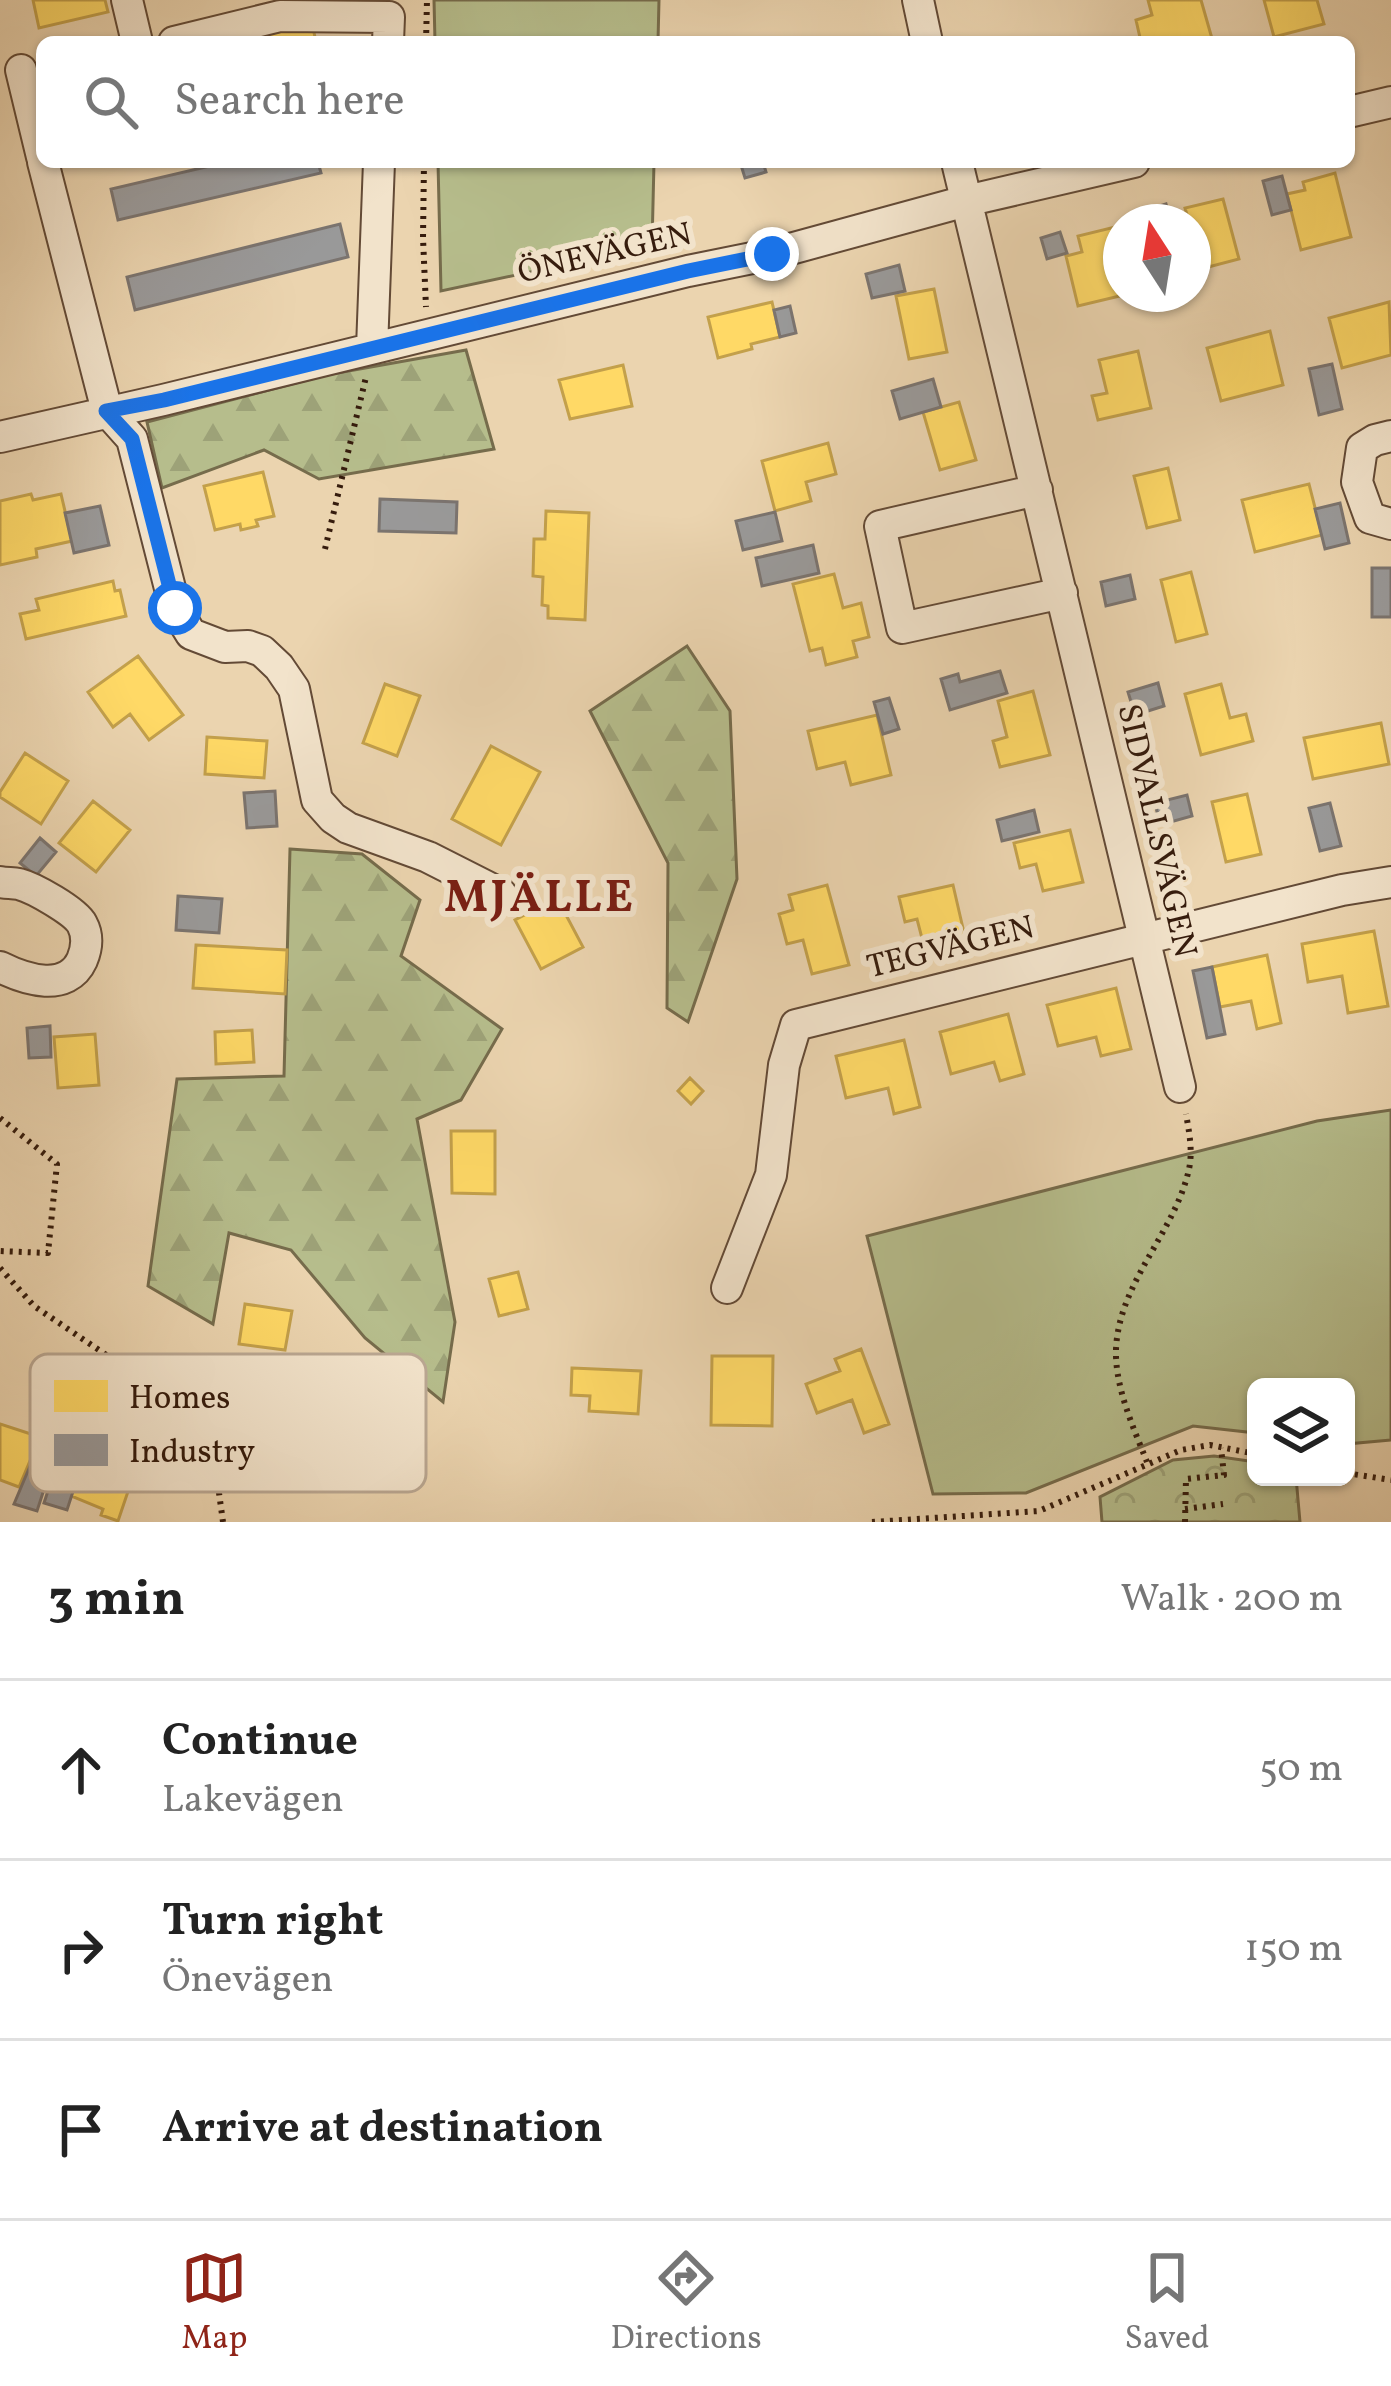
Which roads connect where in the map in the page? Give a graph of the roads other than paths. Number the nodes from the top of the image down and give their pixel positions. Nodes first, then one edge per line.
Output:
1 (127, 0) edge
2 (918, 0) edge
3 (278, 8) edge
4 (136, 36) edge
5 (192, 36) edge
6 (388, 36) edge
7 (926, 36) edge
8 (21, 70) edge
9 (1391, 102) edge
10 (1355, 111) edge
11 (36, 131) edge
12 (45, 168) edge
13 (380, 168) edge
14 (958, 168) edge
15 (1108, 168) edge
16 (966, 201) junction
17 (372, 348) junction
18 (106, 411) junction
19 (1391, 436) edge
20 (0, 437) edge
21 (1036, 490) junction
22 (1391, 524) edge
23 (1061, 592) junction
24 (0, 882) edge
25 (1391, 882) edge
26 (501, 894) dead end
27 (1143, 938) junction
28 (0, 968) edge
29 (1180, 1087) road end
30 (727, 1288) dead end

1 - 4 street
2 - 7 street
3 - 5 street
3 - 6 street
8 - 11 street
9 - 10 street
12 - 18 street
13 - 17 street
14 - 16 street, SIDVALLSVÄGEN
15 - 16 street, ÖNEVÄGEN
16 - 17 street, ÖNEVÄGEN
16 - 21 street, SIDVALLSVÄGEN
17 - 18 street, ÖNEVÄGEN
18 - 20 street, ÖNEVÄGEN
18 - 26 street
19 - 22 street
21 - 23 street, SIDVALLSVÄGEN
21 - 23 street
23 - 27 street, SIDVALLSVÄGEN
24 - 28 street
25 - 27 street, TEGVÄGEN
27 - 29 street, SIDVALLSVÄGEN
27 - 30 street, TEGVÄGEN

